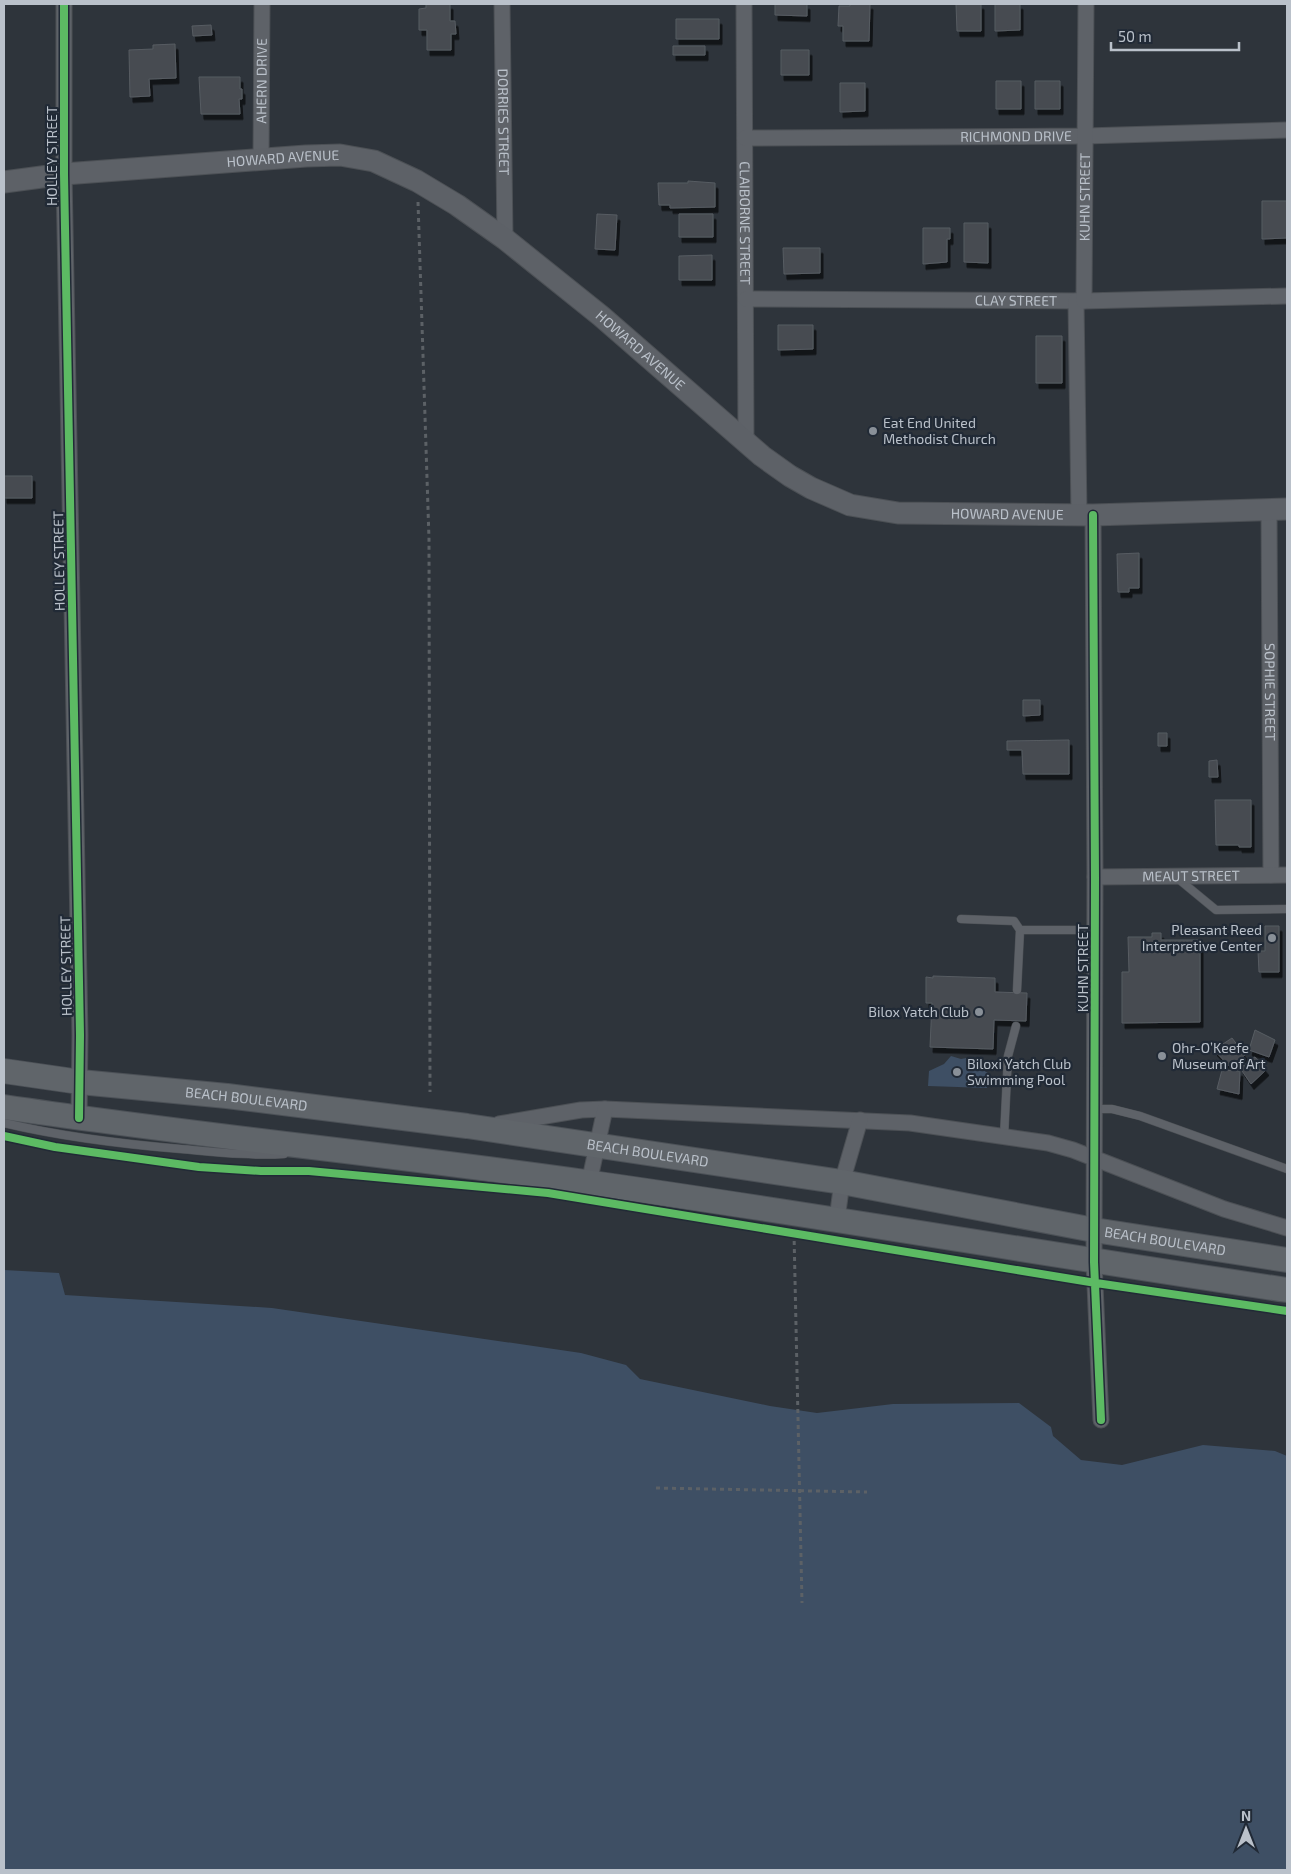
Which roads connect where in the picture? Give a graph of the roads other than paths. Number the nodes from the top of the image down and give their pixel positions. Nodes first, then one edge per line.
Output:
1 (64, 4) edge
2 (262, 4) edge
3 (502, 4) edge
4 (508, 4) edge
5 (744, 4) edge
6 (1086, 4) edge
7 (1287, 130) edge
8 (1085, 136) junction
9 (745, 138) junction
10 (261, 160) junction
11 (64, 174) junction
12 (4, 182) edge
13 (504, 240) junction
14 (1287, 296) edge
15 (746, 298) junction
16 (1080, 301) junction
17 (746, 441) junction
18 (1278, 510) edge
19 (1086, 515) junction
20 (1271, 875) junction
21 (1287, 875) edge
22 (1175, 876) junction
23 (1095, 877) junction
24 (1287, 909) edge
25 (961, 919) dead end
26 (1020, 930) junction
27 (1095, 930) junction
28 (1017, 990) dead end
29 (1016, 1026) dead end
30 (4, 1071) edge
31 (80, 1082) junction
32 (4, 1107) edge
33 (605, 1108) junction
34 (1095, 1108) junction
35 (80, 1118) junction
36 (860, 1120) junction
37 (4, 1123) edge
38 (467, 1126) junction
39 (1004, 1136) junction
40 (596, 1146) junction
41 (328, 1149) junction
42 (1095, 1158) junction
43 (1287, 1169) edge
44 (842, 1182) junction
45 (589, 1183) junction
46 (837, 1219) junction
47 (1287, 1228) edge
48 (1094, 1230) junction
49 (1287, 1260) edge
50 (1094, 1262) junction
51 (1287, 1290) edge
52 (1101, 1420) dead end

1 - 11 street, HOLLEY STREET
2 - 10 street, AHERN DRIVE
3 - 4 street
3 - 13 street, DORRIES STREET
5 - 9 street, CLAIBORNE STREET
6 - 8 street, KUHN STREET
7 - 8 street, RICHMOND DRIVE
8 - 9 street, RICHMOND DRIVE
8 - 16 street, KUHN STREET
9 - 15 street, CLAIBORNE STREET
10 - 11 main road, HOWARD AVENUE
10 - 13 main road, HOWARD AVENUE
11 - 12 main road, HOWARD AVENUE
11 - 31 street, HOLLEY STREET
13 - 17 main road, HOWARD AVENUE
14 - 16 street, CLAY STREET
15 - 16 street, CLAY STREET
15 - 17 street, CLAIBORNE STREET
16 - 19 street, KUHN STREET
17 - 19 main road, HOWARD AVENUE
18 - 19 main road, HOWARD AVENUE
18 - 20 street, SOPHIE STREET
19 - 23 street, KUHN STREET
20 - 21 street, MEAUT STREET
20 - 22 street, MEAUT STREET
22 - 23 street, MEAUT STREET
22 - 24 lane
23 - 27 street, KUHN STREET
25 - 26 lane
26 - 27 lane
26 - 28 lane
27 - 34 street, KUHN STREET
29 - 39 lane
30 - 31 main road, BEACH BOULEVARD
31 - 35 street, HOLLEY STREET
31 - 38 main road, BEACH BOULEVARD
32 - 35 main road
33 - 36 street
33 - 38 street
33 - 40 street
34 - 42 street, KUHN STREET
34 - 43 lane
35 - 41 main road
36 - 39 street
36 - 44 street
37 - 41 lane
38 - 40 main road, BEACH BOULEVARD
39 - 42 street
40 - 44 main road, BEACH BOULEVARD
40 - 45 street
41 - 45 main road
42 - 47 street
42 - 48 street, KUHN STREET
44 - 46 street
44 - 48 main road, BEACH BOULEVARD
45 - 46 main road
46 - 50 main road
48 - 49 main road, BEACH BOULEVARD
48 - 50 street, KUHN STREET
50 - 51 main road
50 - 52 street, KUHN STREET

